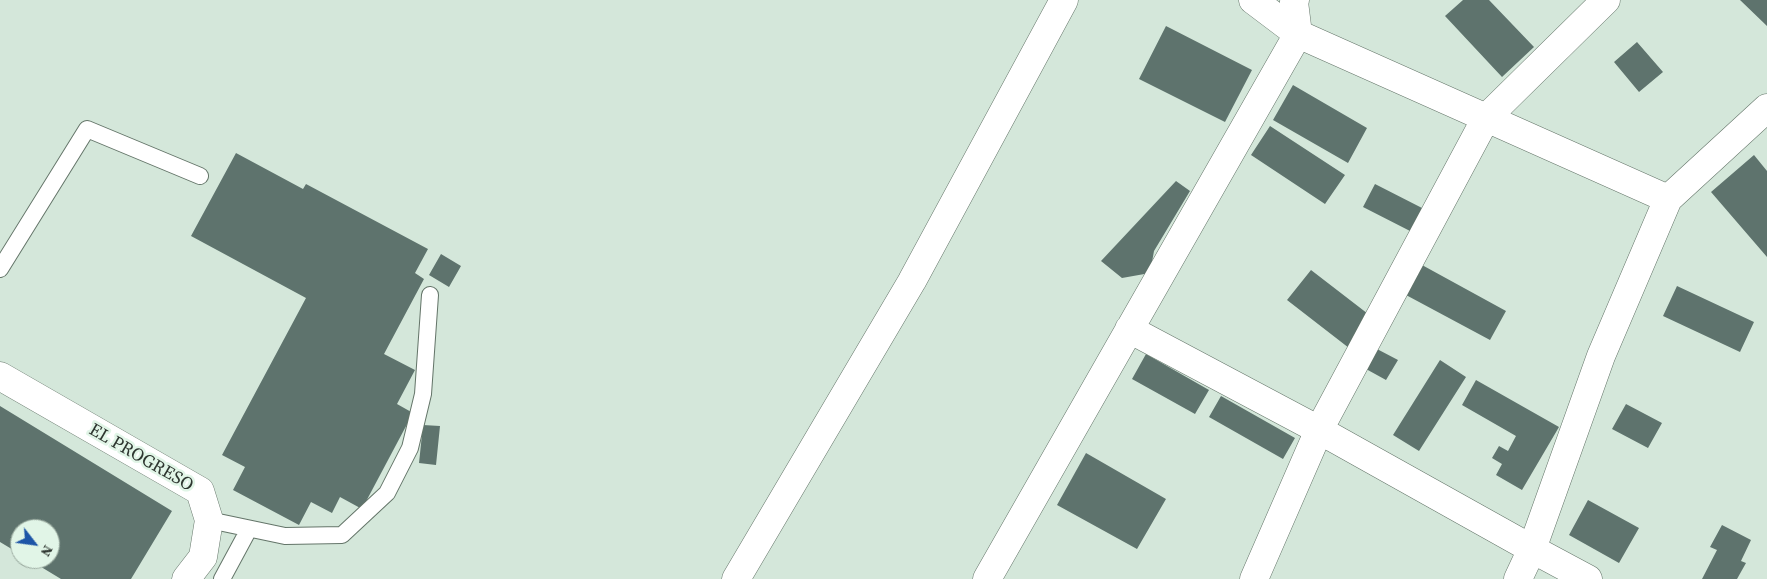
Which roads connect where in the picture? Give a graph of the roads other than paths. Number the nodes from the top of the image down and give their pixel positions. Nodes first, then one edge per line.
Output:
1 (1064, 0) edge
2 (1253, 0) edge
3 (1295, 0) edge
4 (1606, 0) edge
5 (1298, 34) junction
6 (1767, 108) edge
7 (1486, 118) junction
8 (200, 176) dead end
9 (1668, 199) junction
10 (0, 269) edge
11 (430, 295) dead end
12 (1129, 329) junction
13 (0, 376) edge
14 (1319, 430) junction
15 (209, 520) junction
16 (250, 529) junction
17 (1532, 549) junction
18 (186, 579) edge
19 (222, 579) edge
20 (736, 579) edge
21 (988, 579) edge
22 (1254, 579) edge
23 (1518, 579) edge
24 (1588, 579) edge

1 - 20 street
2 - 5 street
3 - 5 street
4 - 7 street
5 - 7 street
5 - 12 street
6 - 9 street
7 - 9 street
7 - 14 street
8 - 10 lane
9 - 17 street
11 - 16 lane
12 - 14 street
12 - 21 street
13 - 15 street, EL PROGRESO
14 - 17 street
14 - 22 street
15 - 16 lane
15 - 18 street, EL PROGRESO
16 - 19 lane
17 - 23 street
17 - 24 street

